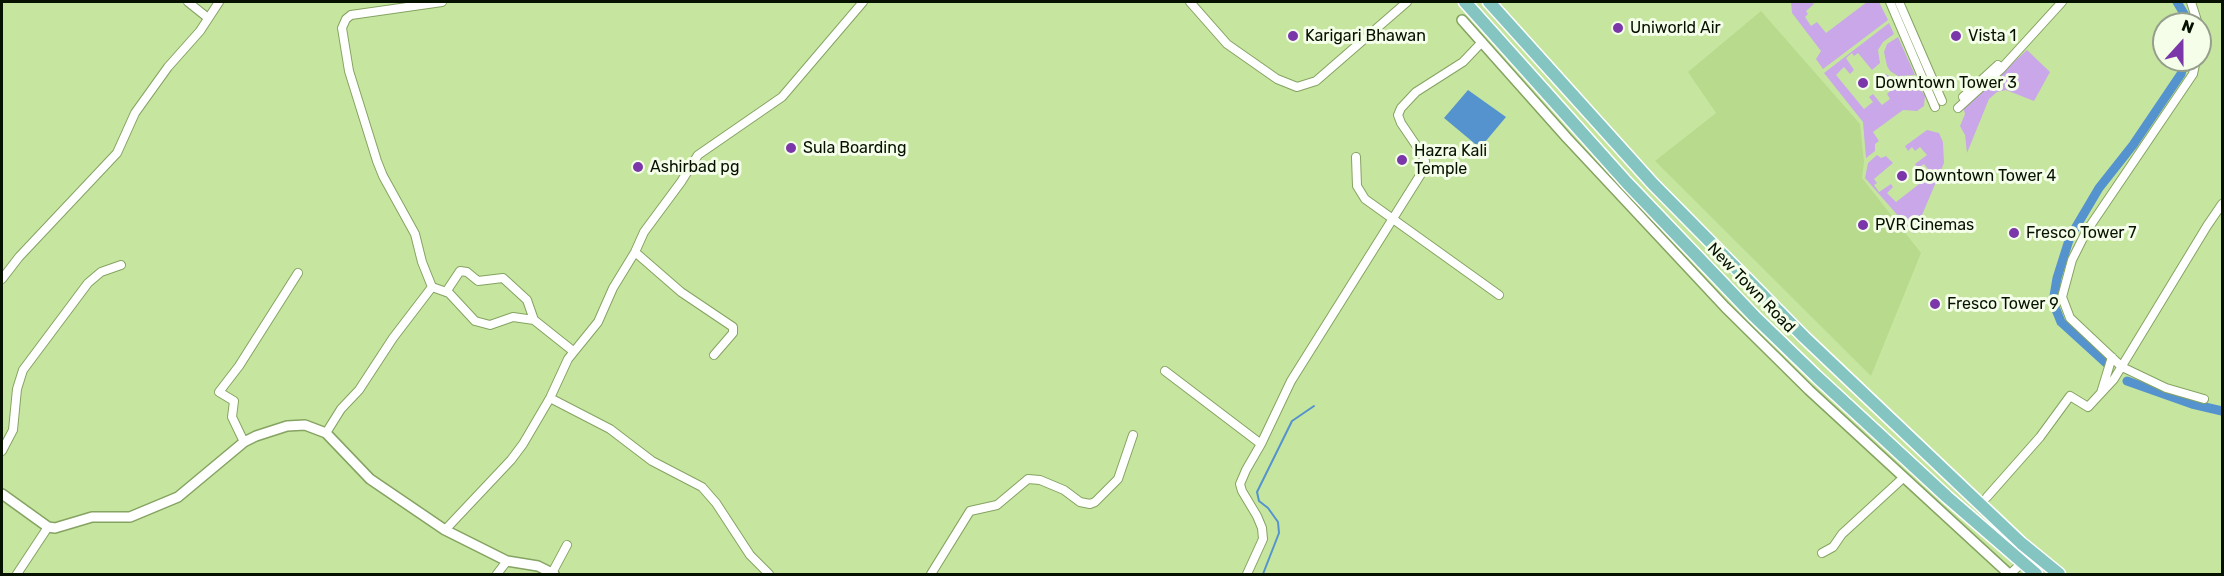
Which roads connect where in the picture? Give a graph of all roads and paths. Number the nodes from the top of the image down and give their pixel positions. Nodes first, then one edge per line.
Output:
1 (188, 2) edge
2 (219, 2) edge
3 (377, 2) edge
4 (442, 2) edge
5 (863, 2) edge
6 (1190, 2) edge
7 (1407, 2) edge
8 (1465, 2) edge
9 (1489, 2) edge
10 (1890, 2) edge
11 (1899, 2) edge
12 (2056, 2) edge
13 (2062, 2) edge
14 (376, 11) junction
15 (208, 18) junction
16 (1462, 20) dead end
17 (1908, 31) junction
18 (1482, 42) junction
19 (2193, 72) edge
20 (1938, 104) dead end
21 (1356, 157) dead end
22 (2223, 204) edge
23 (1393, 218) junction
24 (635, 252) junction
25 (121, 265) dead end
26 (298, 273) dead end
27 (2, 279) edge
28 (432, 287) junction
29 (446, 292) junction
30 (1499, 295) dead end
31 (534, 320) junction
32 (573, 351) junction
33 (714, 356) dead end
34 (2112, 357) junction
35 (2122, 367) junction
36 (1165, 371) dead end
37 (2100, 396) junction
38 (550, 398) junction
39 (2204, 399) dead end
40 (326, 433) junction
41 (1133, 435) dead end
42 (244, 442) junction
43 (1261, 444) junction
44 (2, 451) edge
45 (1903, 478) junction
46 (2, 494) edge
47 (1987, 497) dead end
48 (48, 527) junction
49 (445, 530) junction
50 (567, 545) dead end
51 (1822, 553) dead end
52 (507, 561) junction
53 (2022, 563) junction
54 (17, 574) edge
55 (496, 574) edge
56 (553, 574) edge
57 (769, 574) edge
58 (931, 574) edge
59 (1247, 574) edge
60 (2009, 574) edge
61 (2036, 574) edge
62 (2059, 574) edge

1 - 15 street
2 - 15 street
3 - 14 street
4 - 14 street
5 - 24 street
6 - 7 street
8 - 53 main road, New Town Road
9 - 62 main road, New Town Road
10 - 17 street
11 - 17 street
12 - 13 street
14 - 28 street
15 - 27 street
16 - 18 street
17 - 20 street
18 - 23 street
18 - 45 street
19 - 34 street
21 - 23 street
22 - 35 street
23 - 30 street
23 - 43 street
24 - 32 street
24 - 33 street
25 - 44 street
26 - 42 street
28 - 29 street
28 - 40 street
29 - 31 street
29 - 31 street
31 - 32 street
32 - 38 street
34 - 35 street
34 - 37 street
35 - 37 street
35 - 39 street
36 - 43 street
37 - 47 street
38 - 49 street
38 - 57 street
40 - 42 street
40 - 49 street
41 - 58 street
42 - 48 street
43 - 59 street
45 - 51 street
45 - 60 street
46 - 48 street
48 - 54 street
49 - 52 street
50 - 56 street
52 - 55 street
52 - 56 street
53 - 60 street
53 - 61 main road, New Town Road

